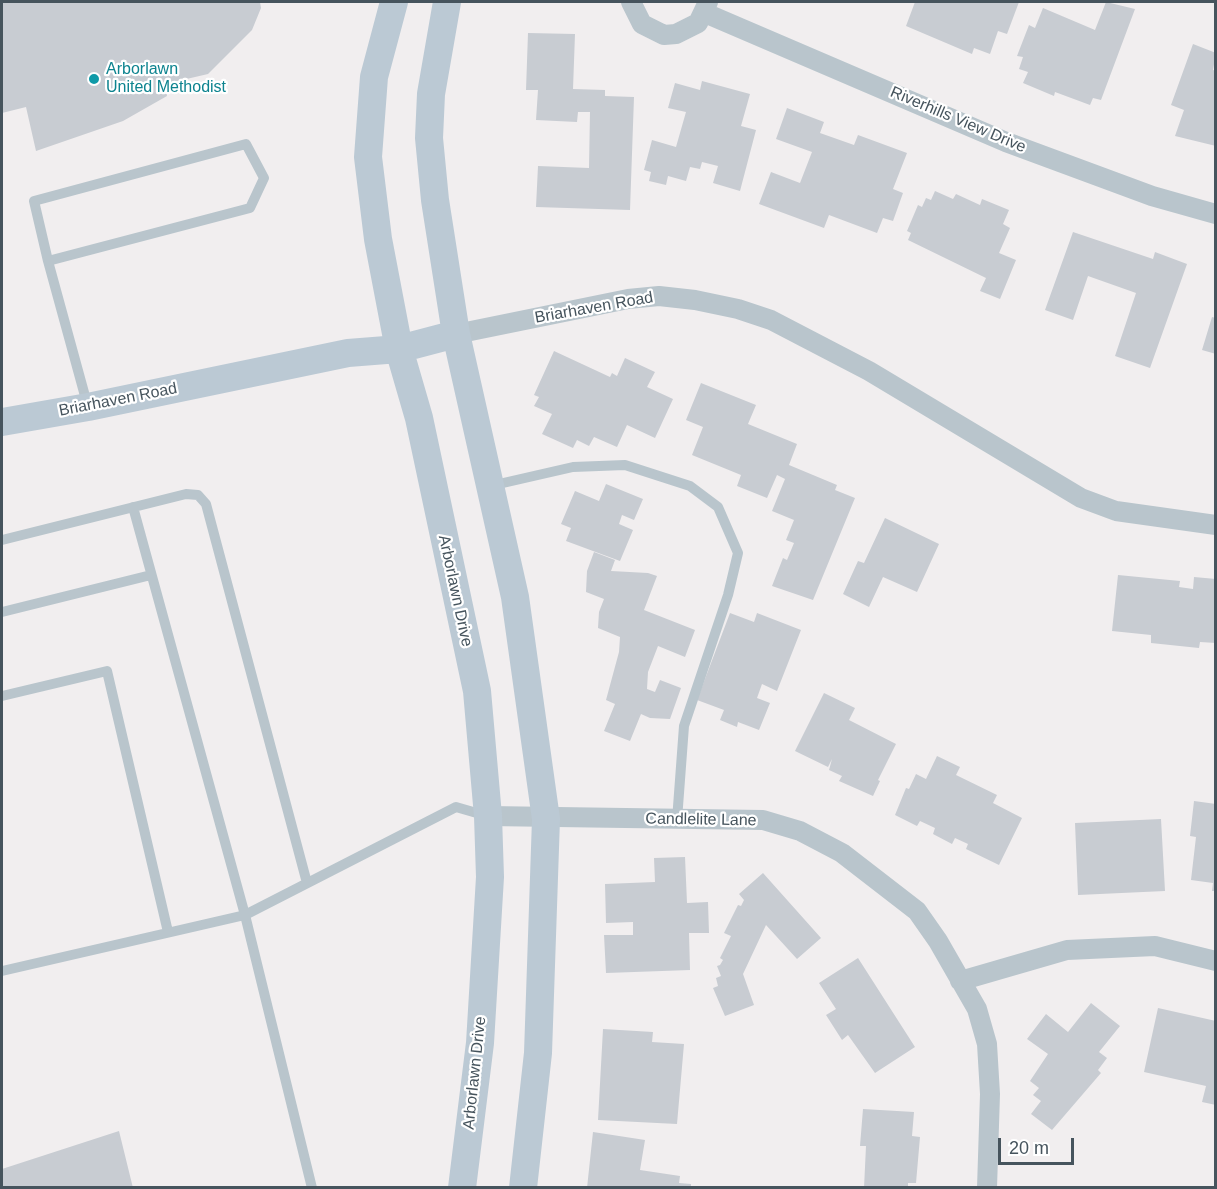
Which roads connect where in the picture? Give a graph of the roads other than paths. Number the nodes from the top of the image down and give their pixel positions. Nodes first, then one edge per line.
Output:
1 (394, 2) edge
2 (447, 2) edge
3 (631, 2) edge
4 (706, 7) edge
5 (1215, 214) edge
6 (48, 261) junction
7 (456, 334) junction
8 (399, 349) junction
9 (88, 407) junction
10 (2, 422) edge
11 (490, 486) junction
12 (133, 507) junction
13 (1215, 525) edge
14 (2, 540) edge
15 (151, 575) junction
16 (2, 612) edge
17 (2, 696) edge
18 (488, 816) junction
19 (546, 819) junction
20 (677, 820) junction
21 (307, 883) junction
22 (245, 915) junction
23 (168, 932) junction
24 (1215, 961) edge
25 (2, 971) edge
26 (960, 981) junction
27 (312, 1188) edge
28 (462, 1188) edge
29 (523, 1188) edge
30 (987, 1188) edge

1 - 8 main road, Arborlawn Drive
2 - 7 main road
3 - 4 street
4 - 5 street, Riverhills View Drive
6 - 6 lane
6 - 9 lane
7 - 8 main road, Briarhaven Road
7 - 11 main road
7 - 13 street, Briarhaven Road
8 - 9 main road, Briarhaven Road
8 - 18 main road, Arborlawn Drive
9 - 10 main road, Briarhaven Road
11 - 19 main road
11 - 20 lane
12 - 14 lane
12 - 15 lane
12 - 21 lane
15 - 16 lane
15 - 22 lane
17 - 23 lane
18 - 19 street, Candlelite Lane
18 - 21 lane
18 - 28 main road, Arborlawn Drive
19 - 20 street, Candlelite Lane
19 - 29 main road
20 - 26 street, Candlelite Lane
21 - 22 lane
22 - 23 lane
22 - 27 lane
23 - 25 lane
24 - 26 street
26 - 30 street, Candlelite Lane

